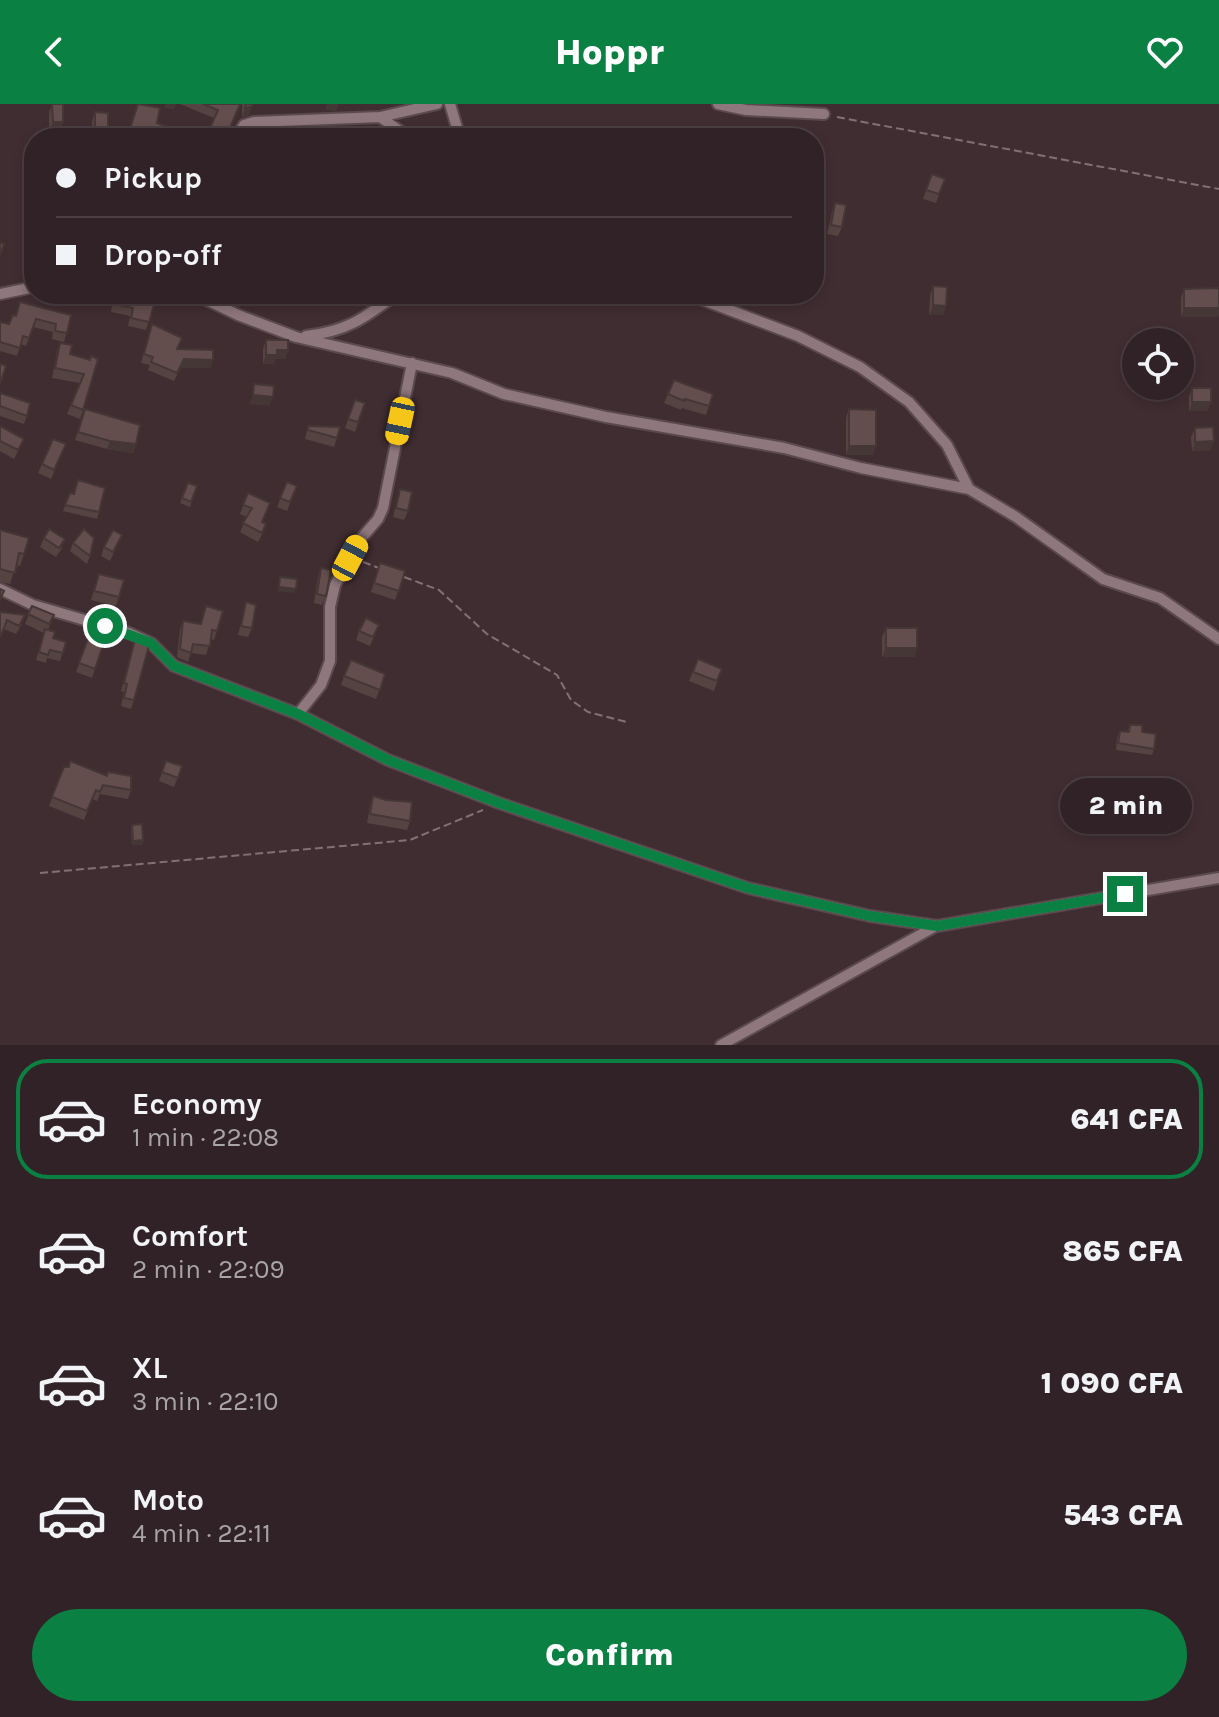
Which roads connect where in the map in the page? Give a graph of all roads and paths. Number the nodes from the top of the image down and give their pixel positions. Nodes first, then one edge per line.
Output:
1 (437, 104) edge
2 (450, 104) edge
3 (718, 104) edge
4 (824, 114) joint
5 (380, 117) junction
6 (242, 128) edge
7 (396, 128) edge
8 (457, 128) edge
9 (1219, 189) edge
10 (6, 293) edge
11 (0, 302) edge
12 (215, 304) edge
13 (383, 304) edge
14 (713, 304) edge
15 (296, 337) junction
16 (412, 363) junction
17 (969, 489) junction
18 (350, 558) junction
19 (380, 568) edge
20 (395, 573) edge
21 (0, 589) edge
22 (1219, 639) edge
23 (298, 714) junction
24 (627, 722) dead end
25 (499, 803) junction
26 (40, 873) dead end
27 (1219, 878) edge
28 (937, 926) junction
29 (721, 1045) edge

1 - 5 street
2 - 8 street
3 - 4 street
4 - 9 path
5 - 6 street
5 - 7 street
10 - 11 street
12 - 15 street
13 - 15 street
14 - 17 street
15 - 16 street
16 - 17 street
16 - 18 street
17 - 22 street
18 - 19 path
18 - 23 street
20 - 24 path
21 - 23 street
23 - 25 street
25 - 26 path
25 - 28 street
27 - 28 street
28 - 29 street

